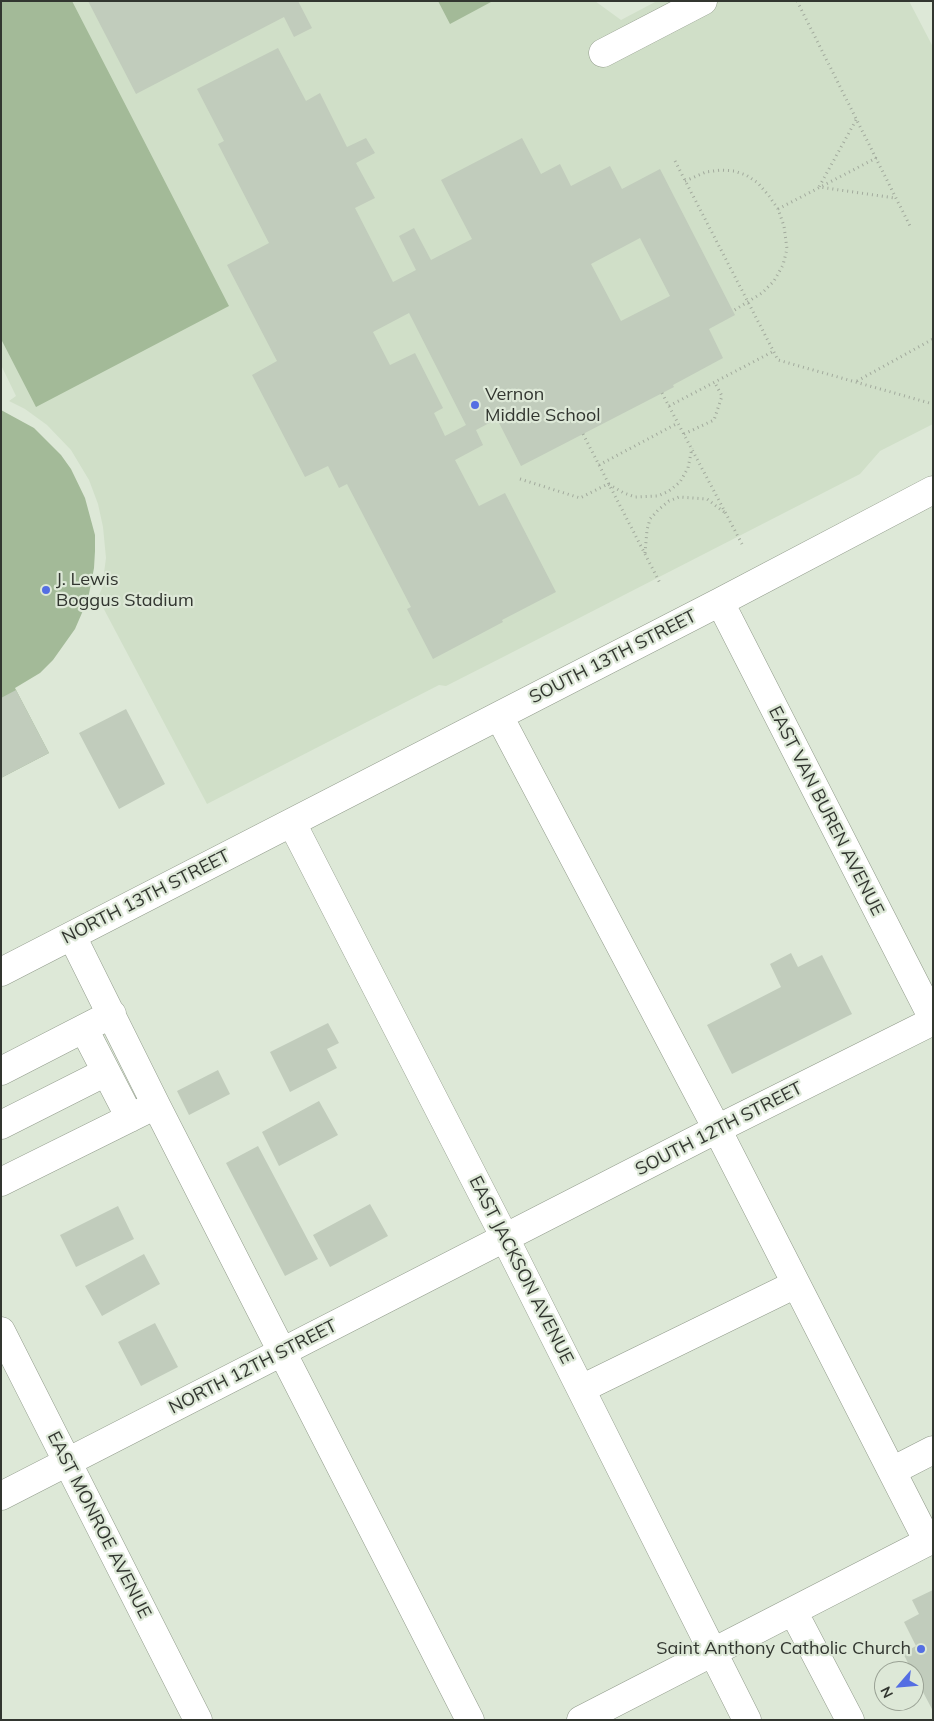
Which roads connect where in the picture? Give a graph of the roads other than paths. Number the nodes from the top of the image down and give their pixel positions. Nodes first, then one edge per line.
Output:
1 (703, 1) edge
2 (603, 53) dead end
3 (933, 490) edge
4 (720, 602) junction
5 (499, 716) junction
6 (292, 822) junction
7 (72, 936) junction
8 (1, 972) edge
9 (112, 1014) junction
10 (933, 1020) edge
11 (84, 1029) junction
12 (1, 1071) edge
13 (106, 1072) junction
14 (156, 1106) junction
15 (130, 1118) junction
16 (1, 1125) edge
17 (717, 1129) junction
18 (1, 1182) edge
19 (505, 1238) junction
20 (796, 1284) junction
21 (1, 1330) edge
22 (282, 1353) junction
23 (581, 1389) junction
24 (933, 1450) edge
25 (67, 1463) junction
26 (892, 1472) junction
27 (1, 1496) edge
28 (930, 1540) edge
29 (793, 1611) junction
30 (712, 1652) junction
31 (198, 1720) edge
32 (470, 1720) edge
33 (581, 1720) edge
34 (747, 1720) edge
35 (850, 1720) edge

1 - 2 street
3 - 4 street, SOUTH 13TH STREET
4 - 5 street, SOUTH 13TH STREET
4 - 10 street, EAST VAN BUREN AVENUE
5 - 6 street, SOUTH 13TH STREET
5 - 17 street
6 - 7 street, NORTH 13TH STREET
6 - 19 street, EAST JACKSON AVENUE
7 - 8 street, NORTH 13TH STREET
7 - 9 street
9 - 11 street
9 - 14 street
10 - 17 street, SOUTH 12TH STREET
11 - 12 street
11 - 13 street
13 - 15 street
13 - 16 street
14 - 15 street
14 - 22 street
15 - 18 street
17 - 19 street, SOUTH 12TH STREET
17 - 20 street
19 - 22 street, NORTH 12TH STREET
19 - 23 street, EAST JACKSON AVENUE
20 - 23 street
20 - 26 street
21 - 25 street, EAST MONROE AVENUE
22 - 25 street, NORTH 12TH STREET
22 - 32 street
23 - 30 street, EAST JACKSON AVENUE
24 - 26 street
25 - 27 street, NORTH 12TH STREET
25 - 31 street, EAST MONROE AVENUE
26 - 28 street
28 - 29 street
29 - 30 street
29 - 35 street
30 - 33 street
30 - 34 street, EAST JACKSON AVENUE

